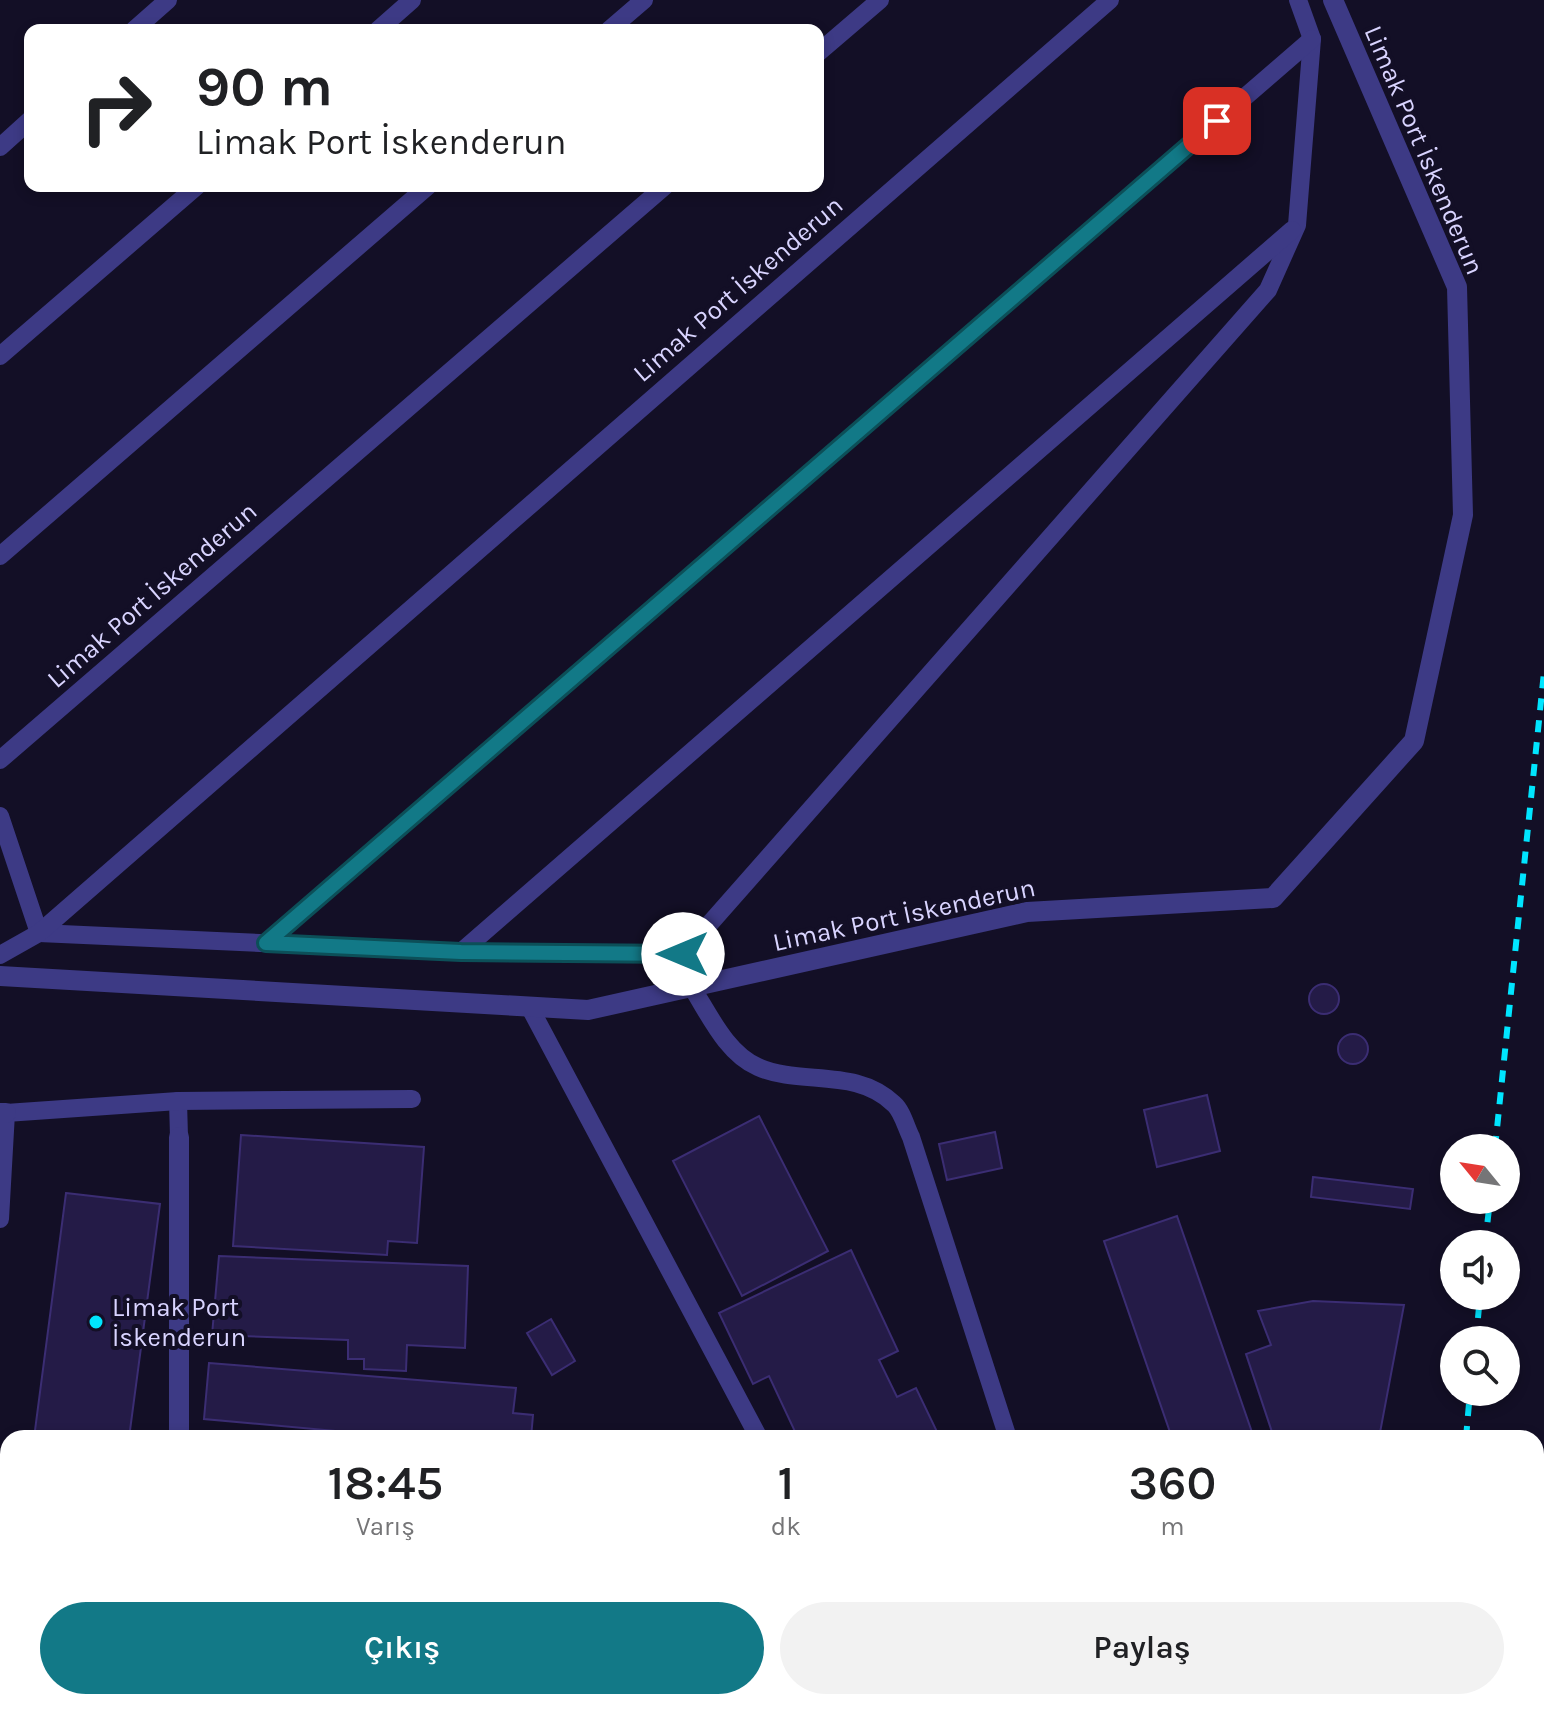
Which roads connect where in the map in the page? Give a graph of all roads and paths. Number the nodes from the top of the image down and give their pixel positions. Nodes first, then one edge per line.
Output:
1 (168, 0) edge
2 (412, 0) edge
3 (644, 0) edge
4 (880, 0) edge
5 (1110, 0) edge
6 (1298, 0) edge
7 (1333, 0) edge
8 (141, 24) edge
9 (385, 24) edge
10 (616, 24) edge
11 (1312, 39) junction
12 (824, 48) edge
13 (24, 125) edge
14 (0, 147) edge
15 (190, 192) edge
16 (421, 192) edge
17 (658, 192) edge
18 (1297, 225) junction
19 (0, 356) edge
20 (0, 556) edge
21 (0, 760) edge
22 (0, 816) edge
23 (39, 933) junction
24 (266, 943) junction
25 (461, 952) junction
26 (0, 955) edge
27 (0, 976) edge
28 (691, 986) junction
29 (529, 1006) junction
30 (412, 1099) dead end
31 (178, 1101) junction
32 (3, 1113) edge
33 (179, 1137) joint
34 (0, 1219) edge
35 (179, 1430) edge
36 (755, 1430) edge
37 (1005, 1430) edge

1 - 8 lane
2 - 9 lane
3 - 10 lane
4 - 12 lane
5 - 23 lane, Limak Port İskenderun
6 - 11 lane
7 - 28 street, Limak Port İskenderun
11 - 18 lane
11 - 24 lane
13 - 14 lane
15 - 19 lane
16 - 20 lane
17 - 21 lane, Limak Port İskenderun
18 - 25 lane
18 - 25 lane
22 - 23 lane
23 - 24 lane
23 - 26 lane, Limak Port İskenderun
24 - 25 lane
27 - 29 street, Limak Port İskenderun
28 - 29 street, Limak Port İskenderun
28 - 37 lane
29 - 36 lane
30 - 31 lane
31 - 32 lane
31 - 33 lane
32 - 34 lane
33 - 35 street

